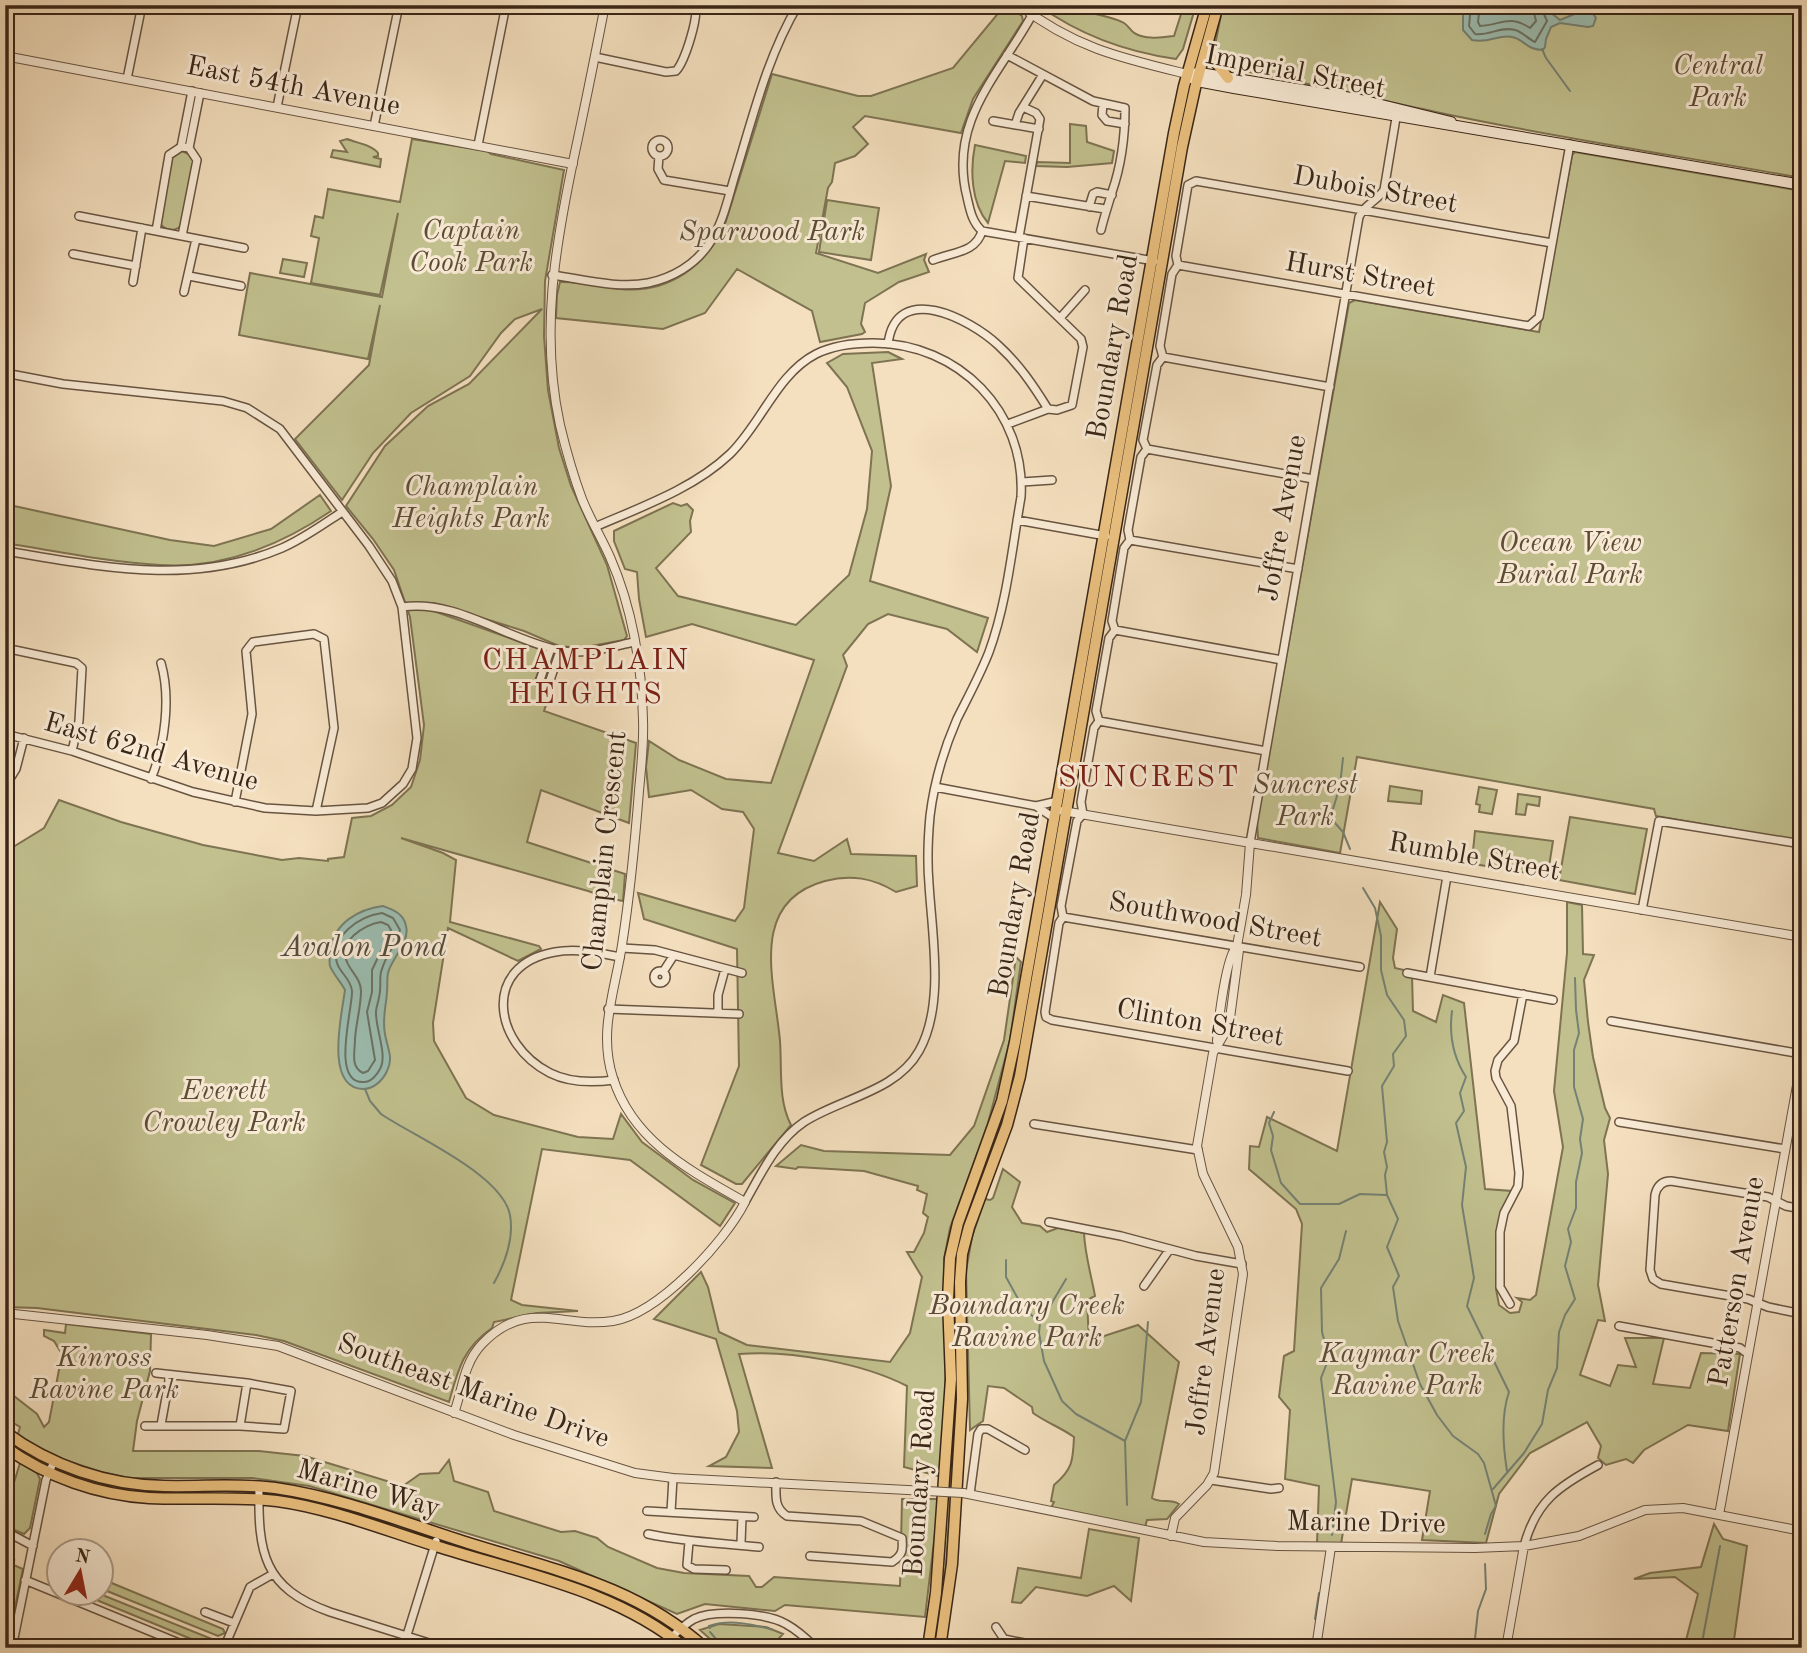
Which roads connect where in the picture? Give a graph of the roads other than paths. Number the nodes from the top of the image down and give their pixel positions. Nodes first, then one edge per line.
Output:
1 (142, 5) edge
2 (298, 5) edge
3 (399, 5) edge
4 (506, 5) edge
5 (605, 5) edge
6 (798, 5) edge
7 (1019, 5) edge
8 (1207, 5) edge
9 (1219, 5) edge
10 (696, 6) edge
11 (1032, 15) junction
12 (1206, 49) junction
13 (1007, 55) junction
14 (5, 56) edge
15 (595, 57) junction
16 (1187, 74) junction
17 (1042, 76) junction
18 (1198, 77) junction
19 (1228, 78) junction
20 (127, 79) junction
21 (196, 92) junction
22 (1103, 104) junction
23 (277, 107) junction
24 (1023, 107) junction
25 (1397, 112) junction
26 (993, 121) dead end
27 (1125, 124) junction
28 (1014, 125) junction
29 (374, 126) junction
30 (1038, 129) junction
31 (1570, 144) junction
32 (478, 145) junction
33 (185, 147) junction
34 (659, 156) dead end
35 (573, 164) junction
36 (1191, 182) joint
37 (1802, 185) edge
38 (730, 191) junction
39 (1111, 195) junction
40 (1026, 196) junction
41 (1089, 207) junction
42 (1105, 209) junction
43 (1362, 211) junction
44 (79, 216) dead end
45 (142, 228) junction
46 (1101, 230) dead end
47 (156, 231) junction
48 (982, 231) junction
49 (182, 236) junction
50 (1021, 237) junction
51 (196, 239) junction
52 (1552, 243) junction
53 (244, 248) dead end
54 (73, 254) dead end
55 (933, 260) dead end
56 (1157, 261) junction
57 (1178, 265) junction
58 (136, 266) junction
59 (552, 275) junction
60 (189, 276) junction
61 (133, 282) dead end
62 (241, 286) dead end
63 (1085, 290) dead end
64 (184, 292) dead end
65 (1346, 295) junction
66 (1061, 317) junction
67 (888, 344) junction
68 (1163, 357) junction
69 (5, 373) edge
70 (1330, 387) junction
71 (1048, 409) junction
72 (1008, 424) junction
73 (1147, 449) junction
74 (1314, 479) junction
75 (1052, 480) dead end
76 (1022, 482) junction
77 (342, 512) junction
78 (1017, 520) junction
79 (595, 527) junction
80 (1103, 536) junction
81 (1115, 538) junction
82 (1130, 540) junction
83 (5, 551) edge
84 (1298, 569) junction
85 (402, 607) junction
86 (1115, 631) junction
87 (634, 642) junction
88 (5, 648) edge
89 (551, 648) junction
90 (560, 651) junction
91 (1282, 660) junction
92 (161, 663) dead end
93 (1099, 721) junction
94 (5, 734) edge
95 (24, 738) junction
96 (72, 751) junction
97 (1266, 751) junction
98 (151, 779) junction
99 (5, 787) edge
100 (935, 787) junction
101 (235, 802) junction
102 (1037, 806) junction
103 (1059, 810) junction
104 (316, 811) junction
105 (1083, 814) junction
106 (1250, 843) junction
107 (1802, 844) edge
108 (1447, 876) junction
109 (1642, 910) junction
110 (1063, 917) junction
111 (1802, 937) edge
112 (1237, 946) junction
113 (622, 948) junction
114 (674, 955) junction
115 (620, 957) junction
116 (1360, 967) dead end
117 (725, 969) junction
118 (663, 972) dead end
119 (742, 973) dead end
120 (1407, 973) dead end
121 (1430, 977) junction
122 (1523, 994) junction
123 (1553, 1000) dead end
124 (608, 1009) junction
125 (719, 1013) junction
126 (739, 1014) dead end
127 (1046, 1017) joint
128 (1611, 1021) dead end
129 (1216, 1046) junction
130 (1802, 1056) edge
131 (1348, 1070) dead end
132 (1800, 1077) edge
133 (614, 1080) junction
134 (1619, 1122) dead end
135 (1034, 1124) dead end
136 (1785, 1149) junction
137 (1198, 1150) junction
138 (1776, 1201) junction
139 (745, 1202) junction
140 (1802, 1209) edge
141 (1049, 1222) dead end
142 (1170, 1250) junction
143 (1242, 1264) junction
144 (1144, 1286) dead end
145 (1758, 1303) junction
146 (1510, 1304) dead end
147 (5, 1313) edge
148 (1802, 1314) edge
149 (1619, 1326) dead end
150 (1748, 1354) junction
151 (156, 1373) dead end
152 (170, 1375) junction
153 (247, 1383) junction
154 (454, 1413) junction
155 (161, 1425) junction
156 (145, 1426) dead end
157 (240, 1426) junction
158 (5, 1432) edge
159 (5, 1447) edge
160 (1026, 1451) dead end
161 (54, 1461) junction
162 (1598, 1465) dead end
163 (49, 1473) junction
164 (673, 1478) junction
165 (1211, 1480) junction
166 (776, 1482) junction
167 (259, 1487) junction
168 (1279, 1488) dead end
169 (927, 1490) joint
170 (967, 1494) junction
171 (259, 1500) junction
172 (647, 1511) dead end
173 (671, 1512) junction
174 (1718, 1515) junction
175 (742, 1517) junction
176 (754, 1517) dead end
177 (5, 1531) edge
178 (1802, 1531) edge
179 (438, 1533) junction
180 (648, 1534) dead end
181 (1171, 1536) junction
182 (689, 1542) junction
183 (741, 1543) junction
184 (33, 1546) junction
185 (434, 1546) junction
186 (1524, 1546) junction
187 (759, 1547) dead end
188 (1331, 1548) junction
189 (810, 1556) dead end
190 (726, 1570) dead end
191 (273, 1574) junction
192 (25, 1580) junction
193 (205, 1612) dead end
194 (8, 1619) dead end
195 (17, 1621) junction
196 (234, 1623) junction
197 (996, 1627) dead end
198 (682, 1628) junction
199 (407, 1636) junction
200 (672, 1637) junction
201 (12, 1648) edge
202 (191, 1648) edge
203 (224, 1648) edge
204 (403, 1648) edge
205 (445, 1648) edge
206 (660, 1648) edge
207 (685, 1648) edge
208 (705, 1648) edge
209 (816, 1648) edge
210 (928, 1648) edge
211 (940, 1648) edge
212 (1049, 1648) edge
213 (1316, 1648) edge
214 (1506, 1648) edge

1 - 20 street
2 - 23 street
3 - 29 street
4 - 32 street
5 - 15 street, Champlain Crescent
6 - 38 street
7 - 11 street
8 - 16 main road, Boundary Road
9 - 12 main road, Boundary Road
10 - 15 street
11 - 13 street
11 - 16 street
12 - 18 main road, Boundary Road
12 - 19 main road
13 - 17 street
13 - 48 street
14 - 20 street, East 54th Avenue
15 - 35 street, Champlain Crescent
16 - 18 main road, Imperial Street
16 - 56 main road, Boundary Road
17 - 22 street
17 - 24 street
18 - 19 main road, Imperial Street
18 - 25 main road, Imperial Street
18 - 56 main road, Boundary Road
19 - 25 main road, Imperial Street
20 - 21 street, East 54th Avenue
21 - 23 street, East 54th Avenue
21 - 33 street
22 - 27 street
22 - 27 street
23 - 29 street, East 54th Avenue
24 - 28 street
24 - 30 street
25 - 31 main road, Imperial Street
25 - 43 street
26 - 28 street
27 - 39 street
28 - 30 street
29 - 32 street, East 54th Avenue
30 - 40 street
31 - 37 main road, Imperial Street
31 - 52 street
32 - 35 street, East 54th Avenue
33 - 47 street
33 - 49 street
34 - 38 street
35 - 59 street, Champlain Crescent
36 - 43 street, Dubois Street
36 - 57 street, Boundary Road
38 - 59 street
39 - 41 street
39 - 42 street
40 - 41 street
40 - 50 street
41 - 42 street
42 - 46 street
43 - 52 street, Dubois Street
43 - 65 street, Joffre Avenue
44 - 45 street
45 - 47 street
45 - 58 street
47 - 49 street
48 - 50 street
48 - 55 street
49 - 51 street
50 - 56 street
50 - 66 street
51 - 53 street
51 - 60 street
52 - 65 street, Hurst Street
54 - 58 street
56 - 80 main road, Boundary Road
56 - 81 main road, Boundary Road
57 - 65 street, Hurst Street
57 - 68 street, Boundary Road
58 - 61 street
59 - 79 street, Champlain Crescent
60 - 62 street
60 - 64 street
63 - 66 street
65 - 70 street, Joffre Avenue
66 - 71 street
67 - 71 street
67 - 72 street
67 - 79 street
68 - 70 street
68 - 73 street, Boundary Road
69 - 77 street
70 - 74 street, Joffre Avenue
71 - 72 street
72 - 76 street
73 - 74 street
73 - 82 street, Boundary Road
74 - 84 street, Joffre Avenue
75 - 76 street
76 - 78 street
77 - 83 street
77 - 85 street
78 - 80 street
78 - 100 street
79 - 87 street, Champlain Crescent
80 - 81 street
80 - 103 main road, Boundary Road
81 - 103 main road, Boundary Road
82 - 84 street
82 - 86 street, Boundary Road
84 - 91 street, Joffre Avenue
85 - 89 street
85 - 104 street, East 62nd Avenue
86 - 91 street
86 - 93 street, Boundary Road
87 - 90 street
87 - 113 street, Champlain Crescent
88 - 96 street
89 - 90 street
89 - 90 street
91 - 97 street, Joffre Avenue
92 - 98 street
93 - 97 street
93 - 105 street, Boundary Road
94 - 95 street, East 62nd Avenue
95 - 96 street, East 62nd Avenue
95 - 99 street
96 - 98 street, East 62nd Avenue
97 - 106 street, Joffre Avenue
98 - 101 street, East 62nd Avenue
100 - 102 street
100 - 139 street
101 - 104 street, East 62nd Avenue
101 - 104 street
102 - 103 street
102 - 103 street
103 - 105 street, Rumble Street
103 - 210 main road, Boundary Road
103 - 211 main road, Boundary Road
105 - 106 street, Rumble Street
105 - 110 street, Boundary Road
106 - 108 street, Rumble Street
106 - 112 street, Joffre Avenue
107 - 109 street
108 - 109 street, Rumble Street
108 - 121 street
109 - 111 street, Rumble Street
110 - 112 street, Southwood Street
110 - 127 street, Boundary Road
112 - 116 street, Southwood Street
112 - 129 street, Joffre Avenue
113 - 114 street
113 - 115 street, Champlain Crescent
114 - 117 street
114 - 118 street
115 - 124 street, Champlain Crescent
115 - 133 street
117 - 119 street
117 - 125 street
120 - 121 street
121 - 122 street
122 - 123 street
122 - 146 street
124 - 125 street
124 - 133 street, Champlain Crescent
125 - 126 street
127 - 129 street, Clinton Street
128 - 130 street
129 - 131 street, Clinton Street
129 - 137 street, Joffre Avenue
130 - 132 street, Patterson Avenue
132 - 136 street, Patterson Avenue
133 - 139 street, Champlain Crescent
134 - 136 street
135 - 137 street
136 - 138 street, Patterson Avenue
137 - 143 street, Joffre Avenue
138 - 140 street
138 - 145 street, Patterson Avenue
138 - 145 street
139 - 154 street
141 - 142 street
142 - 143 street
142 - 144 street
143 - 165 street, Joffre Avenue
145 - 148 street
145 - 150 street, Patterson Avenue
147 - 154 street, Southeast Marine Drive
149 - 150 street
150 - 174 street, Patterson Avenue
151 - 152 street
152 - 153 street
152 - 155 street
153 - 157 street
153 - 157 street
154 - 164 street, Southeast Marine Drive
155 - 156 street
155 - 157 street
158 - 161 main road, Marine Way
159 - 163 main road, Marine Way
160 - 170 street
161 - 163 street
161 - 167 main road, Marine Way
162 - 186 street
163 - 171 main road, Marine Way
163 - 184 street
164 - 166 street, Southeast Marine Drive
164 - 173 street
165 - 168 street
165 - 181 street
166 - 169 street, Southeast Marine Drive
166 - 189 street
167 - 171 street
167 - 179 main road, Marine Way
169 - 170 street, Marine Drive, bridge
170 - 181 street, Marine Drive
171 - 185 main road, Marine Way
171 - 191 street
172 - 173 street
173 - 175 street
174 - 178 street, Marine Drive
174 - 186 street, Marine Drive
175 - 176 street
175 - 183 street
177 - 184 street
179 - 185 street
179 - 198 main road, Marine Way
180 - 182 street
181 - 188 street, Marine Drive
182 - 183 street
182 - 190 street
183 - 187 street
184 - 192 street
185 - 199 street
185 - 200 main road, Marine Way
186 - 188 street, Marine Drive
186 - 214 street
188 - 213 street
191 - 196 street
191 - 199 street
192 - 195 street
192 - 202 street
193 - 196 street
194 - 195 street
195 - 201 street
196 - 203 street
197 - 212 street
198 - 200 street
198 - 208 main road, Marine Way
198 - 209 street
199 - 204 street
199 - 205 street
200 - 206 street
200 - 207 main road, Marine Way

